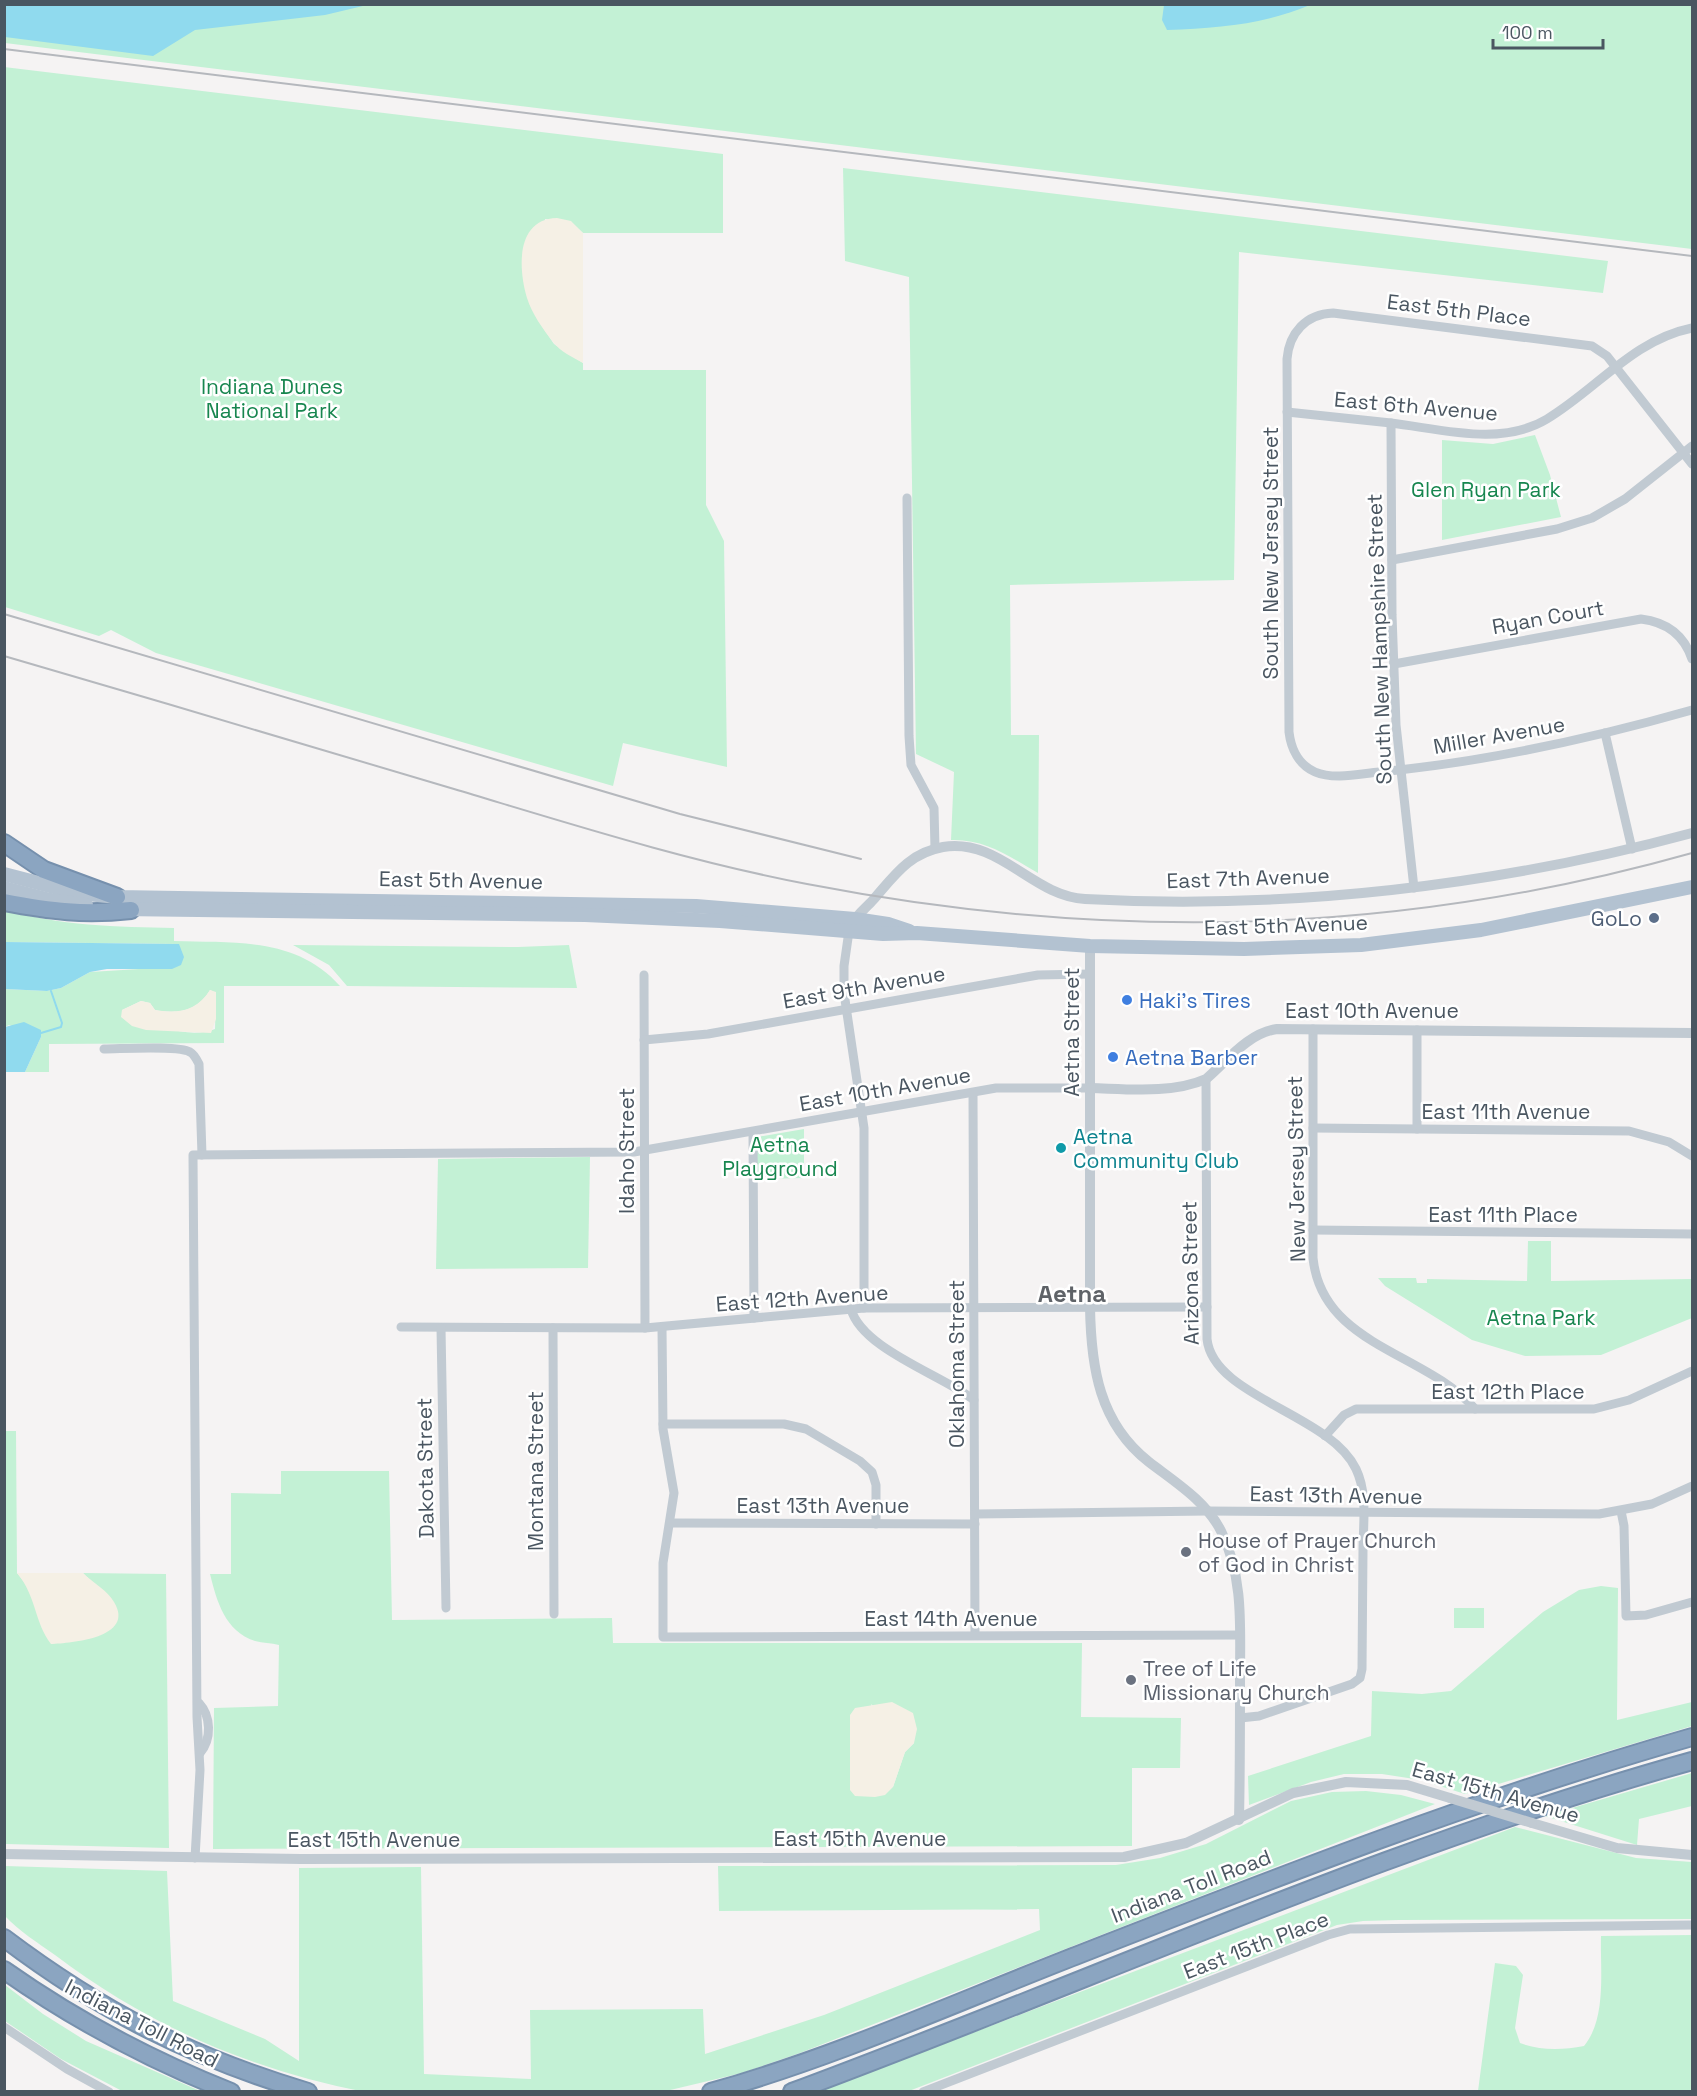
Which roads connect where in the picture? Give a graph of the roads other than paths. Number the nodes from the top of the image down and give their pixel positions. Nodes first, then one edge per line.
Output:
1 (1692, 328) edge
2 (1295, 332) joint
3 (1616, 368) junction
4 (1287, 412) junction
5 (1390, 423) junction
6 (1692, 446) edge
7 (1684, 453) junction
8 (1692, 464) edge
9 (907, 498) dead end
10 (1392, 560) junction
11 (1692, 658) edge
12 (1394, 664) junction
13 (1692, 710) edge
14 (1605, 733) junction
15 (1309, 769) joint
16 (1400, 770) junction
17 (1692, 833) edge
18 (4, 843) edge
19 (935, 849) junction
20 (1632, 849) junction
21 (4, 874) edge
22 (1692, 887) edge
23 (4, 888) edge
24 (1414, 888) junction
25 (117, 897) junction
26 (4, 902) edge
27 (131, 910) junction
28 (852, 925) junction
29 (1090, 946) junction
30 (1090, 974) junction
31 (644, 975) dead end
32 (846, 1009) junction
33 (1312, 1029) junction
34 (1417, 1030) junction
35 (1692, 1033) edge
36 (644, 1040) junction
37 (104, 1049) dead end
38 (1206, 1079) junction
39 (1091, 1088) junction
40 (973, 1093) junction
41 (862, 1113) junction
42 (1313, 1128) junction
43 (1417, 1129) junction
44 (753, 1132) junction
45 (644, 1151) junction
46 (202, 1155) junction
47 (1692, 1156) edge
48 (1313, 1230) junction
49 (1692, 1234) edge
50 (1090, 1307) junction
51 (1207, 1307) junction
52 (864, 1308) junction
53 (974, 1308) junction
54 (851, 1309) junction
55 (754, 1318) junction
56 (401, 1327) dead end
57 (662, 1327) junction
58 (441, 1328) junction
59 (552, 1328) junction
60 (645, 1328) junction
61 (1692, 1371) edge
62 (974, 1400) junction
63 (1475, 1409) junction
64 (663, 1424) junction
65 (1325, 1436) junction
66 (1692, 1486) edge
67 (1208, 1511) junction
68 (1621, 1512) junction
69 (1363, 1513) junction
70 (975, 1519) junction
71 (670, 1523) junction
72 (876, 1524) junction
73 (1692, 1602) edge
74 (446, 1608) dead end
75 (554, 1614) dead end
76 (975, 1635) junction
77 (1240, 1635) junction
78 (200, 1705) junction
79 (1240, 1718) junction
80 (1692, 1737) edge
81 (200, 1753) junction
82 (1692, 1761) edge
83 (1239, 1820) junction
84 (4, 1854) edge
85 (1692, 1855) edge
86 (195, 1858) junction
87 (1692, 1925) edge
88 (4, 1938) edge
89 (4, 1970) edge
90 (4, 2027) edge
91 (109, 2091) edge
92 (231, 2091) edge
93 (308, 2091) edge
94 (711, 2091) edge
95 (792, 2091) edge
96 (923, 2091) edge

1 - 3 street, East 6th Avenue
2 - 3 street, East 5th Place
2 - 4 street, South New Jersey Street
3 - 5 street, East 6th Avenue
3 - 7 street, East 5th Place
4 - 5 street, East 6th Avenue
4 - 15 street, South New Jersey Street
5 - 10 street, South New Hampshire Street
6 - 7 street
7 - 8 street, East 5th Place
7 - 10 street
9 - 19 street
10 - 12 street, South New Hampshire Street
11 - 12 street, Ryan Court
12 - 16 street, South New Hampshire Street
13 - 14 street, Miller Avenue
14 - 16 street, Miller Avenue
14 - 20 street
15 - 16 street, Miller Avenue
16 - 24 street, South New Hampshire Street
17 - 20 street, East 7th Avenue
18 - 25 highway
19 - 24 street, East 7th Avenue
19 - 28 street, East 7th Avenue
20 - 24 street, East 7th Avenue
21 - 25 main road, East 5th Avenue
22 - 29 main road, East 5th Avenue
23 - 27 main road, East 5th Avenue
25 - 28 main road, East 5th Avenue
26 - 27 highway
27 - 28 main road, East 5th Avenue
28 - 29 main road, East 5th Avenue
28 - 32 street
29 - 30 street, Aetna Street
30 - 32 street, East 9th Avenue
30 - 39 street, Aetna Street
31 - 36 street, Idaho Street
32 - 36 street, East 9th Avenue
32 - 41 street
33 - 34 street, East 10th Avenue
33 - 38 street, East 10th Avenue
33 - 42 street, New Jersey Street
34 - 35 street, East 10th Avenue
34 - 43 street
36 - 45 street, Idaho Street
37 - 46 street
38 - 39 street, East 10th Avenue
38 - 51 street, Arizona Street
39 - 40 street, East 10th Avenue
39 - 50 street, Aetna Street
40 - 41 street, East 10th Avenue
40 - 53 street, Oklahoma Street
41 - 44 street, East 10th Avenue
41 - 52 street
42 - 43 street, East 11th Avenue
42 - 48 street, New Jersey Street
43 - 47 street, East 11th Avenue
44 - 45 street, East 10th Avenue
44 - 55 street
45 - 46 street, East 10th Avenue
45 - 60 street, Idaho Street
46 - 78 street
48 - 49 street, East 11th Place
48 - 63 street, New Jersey Street
50 - 51 street, East 12th Avenue
50 - 53 street, East 12th Avenue
50 - 67 street, Aetna Street
51 - 65 street, Arizona Street
52 - 53 street, East 12th Avenue
52 - 54 street, East 12th Avenue
53 - 62 street, Oklahoma Street
54 - 55 street, East 12th Avenue
54 - 62 street
55 - 57 street, East 12th Avenue
56 - 58 street, East 12th Avenue
57 - 60 street, East 12th Avenue
57 - 64 street
58 - 59 street, East 12th Avenue
58 - 74 street, Dakota Street
59 - 60 street, East 12th Avenue
59 - 75 street, Montana Street
61 - 63 street, East 12th Place
62 - 70 street, Oklahoma Street
63 - 65 street, East 12th Place
64 - 71 street
64 - 72 street
65 - 69 street, Arizona Street
66 - 68 street, East 13th Avenue
67 - 69 street, East 13th Avenue
67 - 70 street, East 13th Avenue
67 - 77 street, Aetna Street
68 - 69 street, East 13th Avenue
68 - 73 street
69 - 79 street, Arizona Street
70 - 72 street, East 13th Avenue
70 - 76 street, Oklahoma Street
71 - 72 street, East 13th Avenue
71 - 76 street, East 14th Avenue
76 - 77 street, East 14th Avenue
77 - 79 street, Aetna Street
78 - 81 street
78 - 81 street
79 - 83 street, Aetna Street
80 - 94 highway, Indiana Toll Road
81 - 86 street
82 - 95 highway
83 - 85 street, East 15th Avenue, bridge
83 - 86 street, East 15th Avenue
84 - 86 street, East 15th Avenue
87 - 96 street, East 15th Place
88 - 93 highway, Indiana Toll Road
89 - 92 highway, Indiana Toll Road
90 - 91 street

